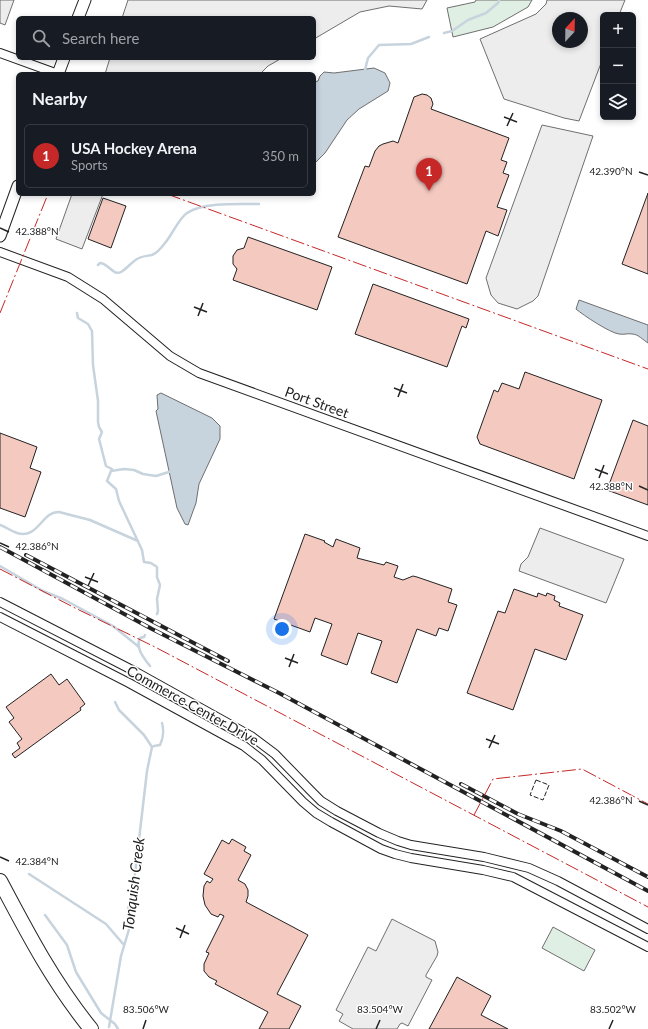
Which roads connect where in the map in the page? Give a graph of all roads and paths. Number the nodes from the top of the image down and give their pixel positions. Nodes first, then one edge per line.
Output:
1 (85, 0) edge
2 (79, 16) edge
3 (0, 53) edge
4 (16, 59) edge
5 (19, 60) edge
6 (63, 60) edge
7 (52, 72) edge
8 (59, 72) edge
9 (16, 192) edge
10 (0, 236) edge
11 (0, 252) edge
12 (648, 536) edge
13 (0, 602) edge
14 (0, 617) edge
15 (136, 672) junction
16 (129, 683) junction
17 (0, 881) edge
18 (648, 929) edge
19 (648, 947) edge
20 (91, 1029) edge

1 - 2 main road
3 - 4 street
5 - 7 street
6 - 8 main road
9 - 10 main road
11 - 12 street, Port Street
13 - 15 street, Commerce Center Drive
14 - 16 street, Commerce Center Drive
15 - 16 street
15 - 18 street, Commerce Center Drive
16 - 19 street, Commerce Center Drive
17 - 20 highway

